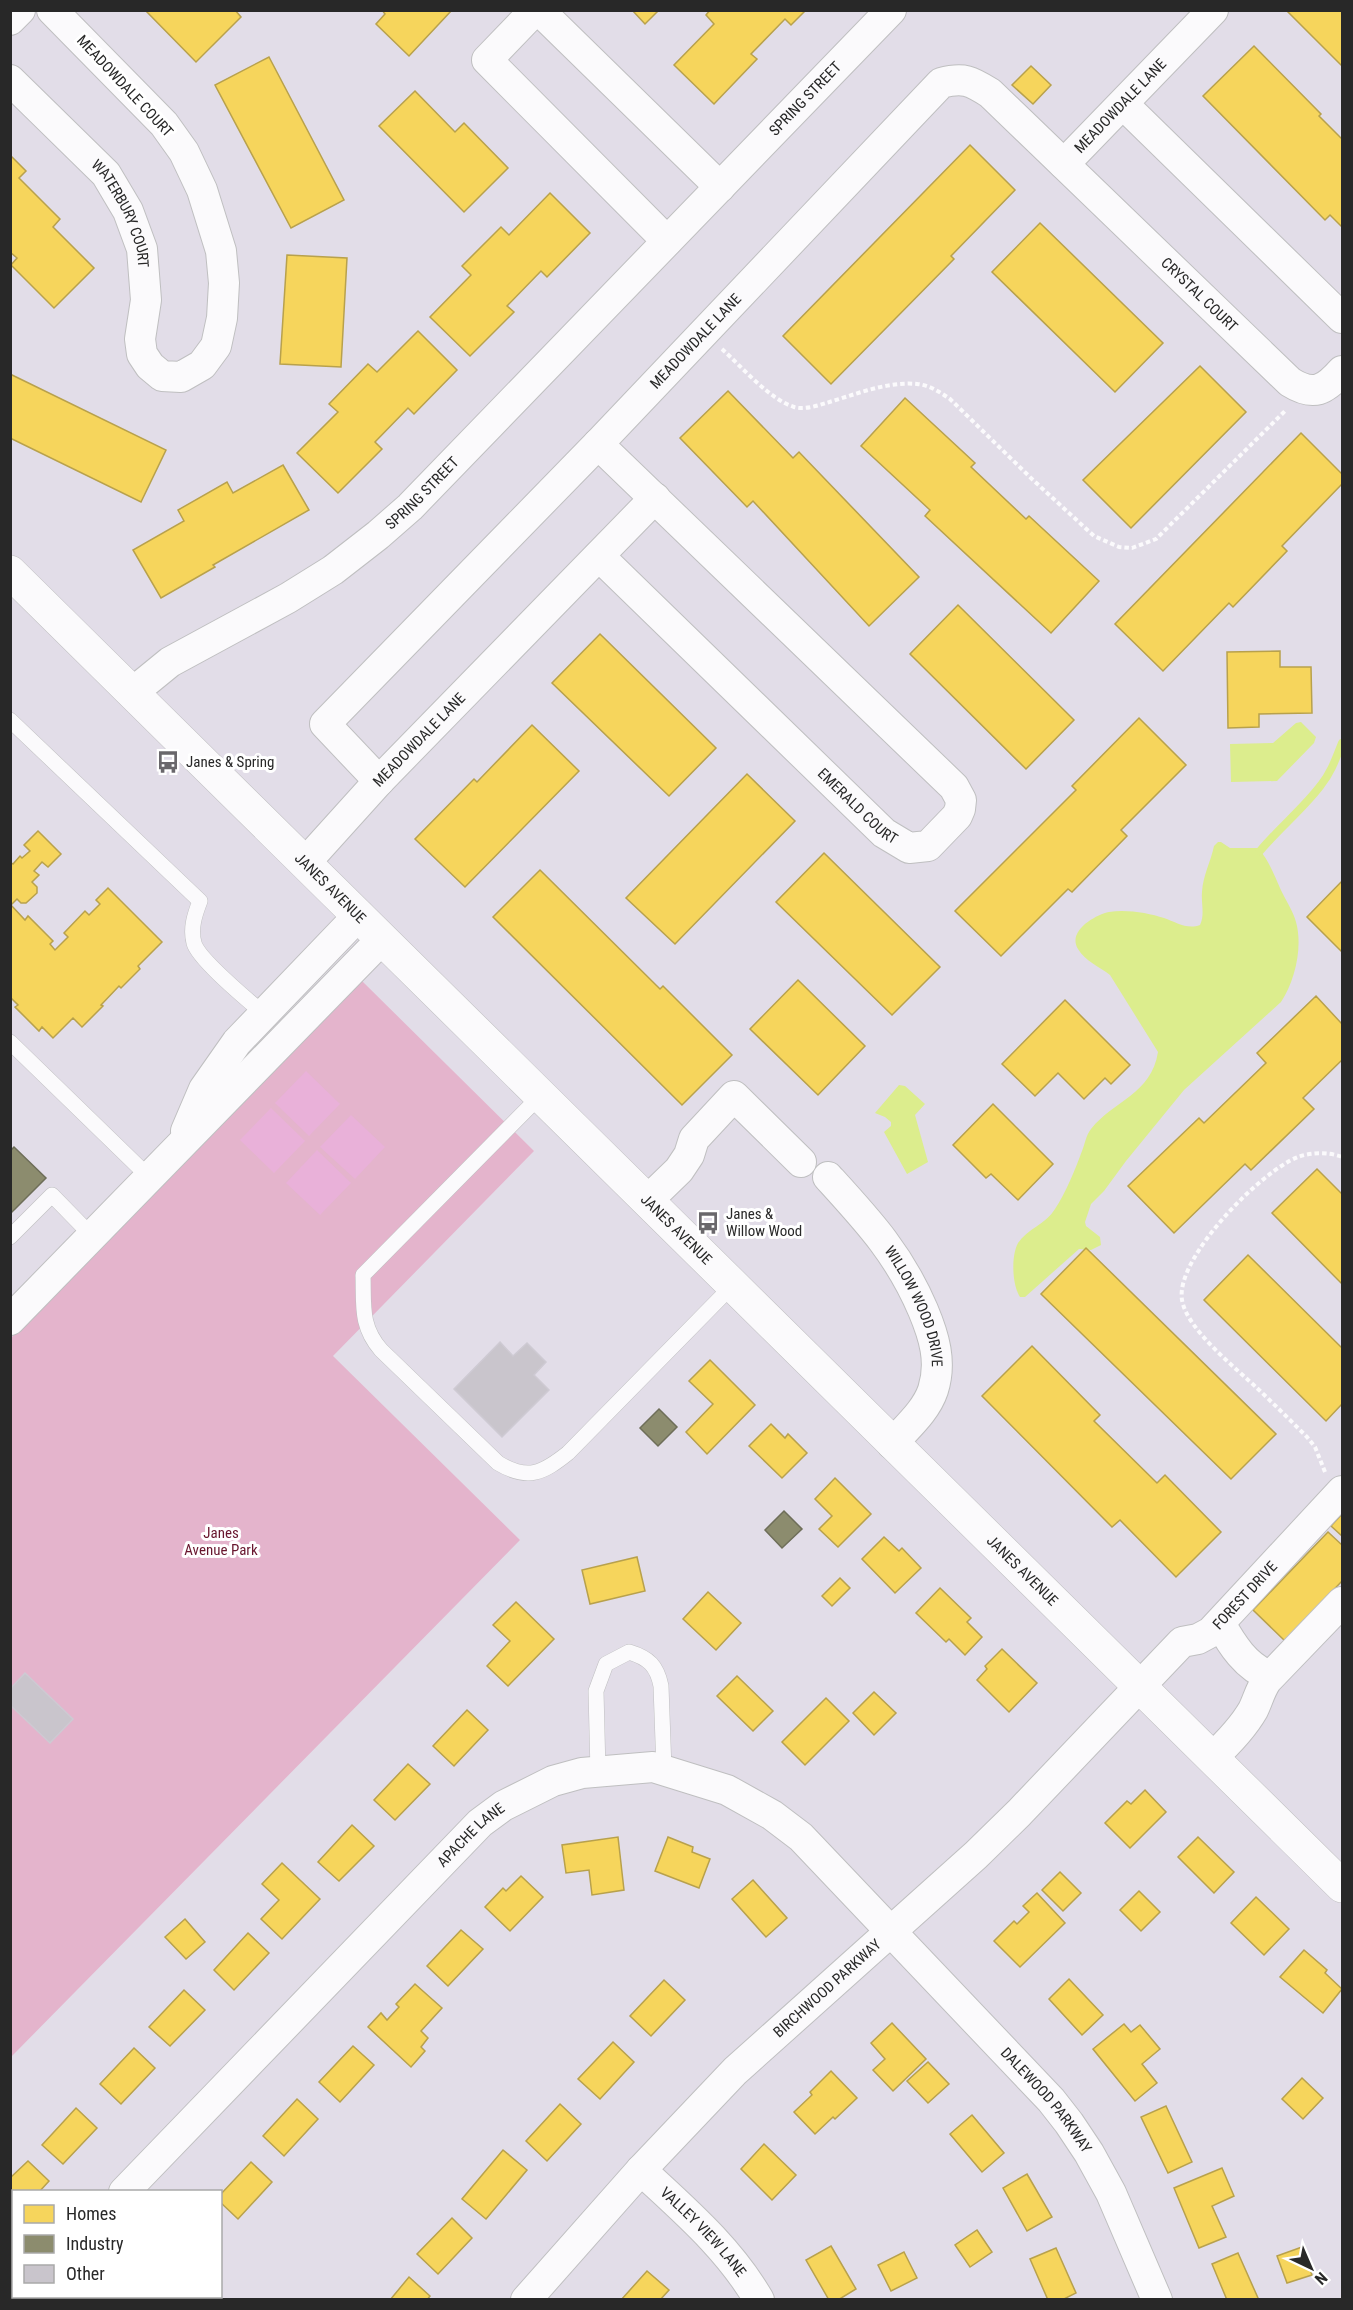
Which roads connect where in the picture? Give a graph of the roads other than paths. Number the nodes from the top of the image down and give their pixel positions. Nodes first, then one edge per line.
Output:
1 (20, 10) edge
2 (52, 10) edge
3 (537, 10) edge
4 (891, 10) edge
5 (1213, 10) edge
6 (10, 20) edge
7 (10, 80) edge
8 (1123, 104) junction
9 (1064, 164) junction
10 (720, 187) junction
11 (668, 241) junction
12 (1342, 318) edge
13 (1342, 371) edge
14 (162, 376) joint
15 (598, 444) junction
16 (655, 498) junction
17 (599, 556) junction
18 (10, 572) edge
19 (132, 693) junction
20 (10, 720) edge
21 (379, 781) junction
22 (305, 863) junction
23 (359, 915) junction
24 (382, 939) junction
25 (264, 1014) junction
26 (10, 1041) edge
27 (540, 1096) junction
28 (180, 1145) junction
29 (801, 1162) dead end
30 (149, 1177) junction
31 (828, 1177) dead end
32 (646, 1201) junction
33 (92, 1236) junction
34 (10, 1237) edge
35 (732, 1286) junction
36 (10, 1320) edge
37 (892, 1444) junction
38 (1338, 1496) edge
39 (1342, 1602) edge
40 (1220, 1623) junction
41 (1270, 1676) junction
42 (1138, 1686) junction
43 (1212, 1758) junction
44 (664, 1770) junction
45 (598, 1772) junction
46 (1342, 1886) edge
47 (891, 1932) junction
48 (641, 2169) junction
49 (126, 2190) edge
50 (526, 2300) edge
51 (759, 2300) edge
52 (1157, 2300) edge

1 - 6 street
2 - 14 street, MEADOWDALE COURT
3 - 10 street
3 - 11 street
4 - 10 street, SPRING STREET
5 - 8 street, MEADOWDALE LANE
7 - 14 street, WATERBURY COURT
8 - 9 street, MEADOWDALE LANE
8 - 12 street
9 - 13 street, CRYSTAL COURT
9 - 15 street, MEADOWDALE LANE
10 - 11 street, SPRING STREET
11 - 19 street, SPRING STREET
15 - 16 street
15 - 21 street, MEADOWDALE LANE
16 - 17 street, MEADOWDALE LANE
16 - 17 street, EMERALD COURT
17 - 21 street, MEADOWDALE LANE
18 - 19 street, JANES AVENUE
19 - 22 street, JANES AVENUE
20 - 25 lane
21 - 22 street, MEADOWDALE LANE
22 - 23 street, JANES AVENUE
23 - 24 street, JANES AVENUE
23 - 25 street
24 - 27 street, JANES AVENUE
24 - 28 street
25 - 28 street
26 - 30 lane
27 - 32 street, JANES AVENUE
27 - 35 lane
28 - 30 street
29 - 32 street
30 - 33 street
31 - 37 street, WILLOW WOOD DRIVE
32 - 35 street, JANES AVENUE
33 - 34 lane
33 - 36 street
35 - 37 street, JANES AVENUE
37 - 42 street, JANES AVENUE
38 - 40 street, FOREST DRIVE
39 - 41 street
40 - 41 street
40 - 42 street, FOREST DRIVE
41 - 43 street
42 - 43 street, JANES AVENUE
42 - 47 street, BIRCHWOOD PARKWAY
43 - 46 street, JANES AVENUE
44 - 45 street, APACHE LANE
44 - 45 lane
44 - 47 street, APACHE LANE
45 - 49 street, APACHE LANE
47 - 48 street, BIRCHWOOD PARKWAY
47 - 52 street, DALEWOOD PARKWAY
48 - 50 street, BIRCHWOOD PARKWAY
48 - 51 street, VALLEY VIEW LANE

